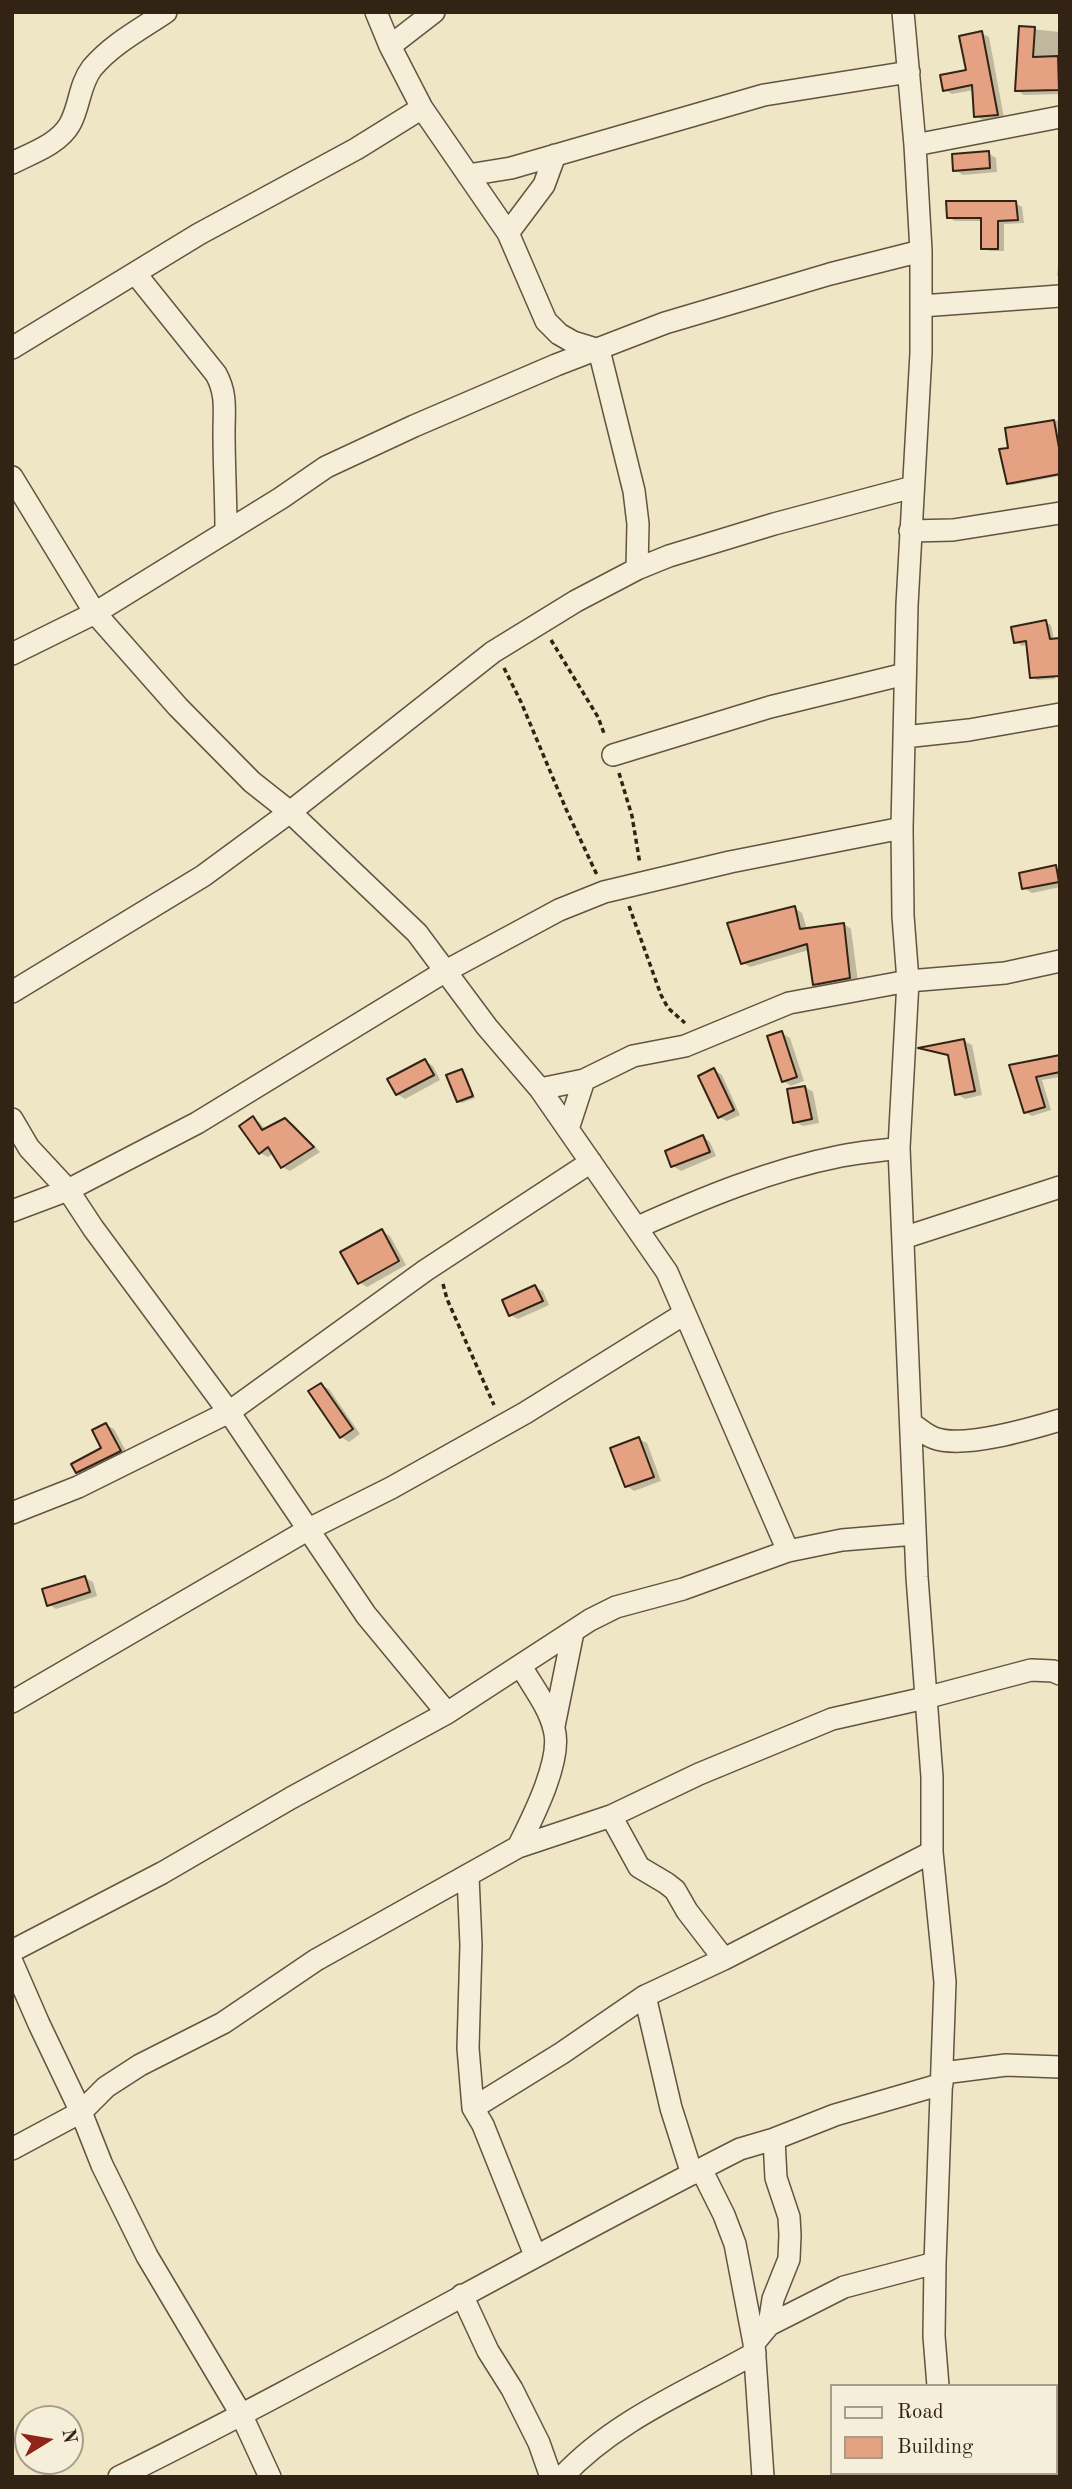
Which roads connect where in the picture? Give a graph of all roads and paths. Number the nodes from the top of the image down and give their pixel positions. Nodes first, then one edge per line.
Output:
1 (166, 12) edge
2 (376, 12) edge
3 (434, 12) edge
4 (903, 12) edge
5 (390, 47) junction
6 (909, 72) junction
7 (422, 108) junction
8 (1060, 117) edge
9 (915, 145) junction
10 (555, 155) junction
11 (12, 163) edge
12 (468, 175) junction
13 (508, 233) junction
14 (921, 251) junction
15 (135, 273) junction
16 (1060, 296) edge
17 (921, 306) junction
18 (12, 348) edge
19 (599, 350) junction
20 (12, 477) edge
21 (913, 487) junction
22 (1060, 513) edge
23 (226, 530) junction
24 (910, 531) junction
25 (637, 569) junction
26 (94, 613) junction
27 (493, 652) junction
28 (12, 654) edge
29 (905, 674) junction
30 (1060, 714) edge
31 (904, 737) junction
32 (613, 755) dead end
33 (290, 812) junction
34 (902, 828) junction
35 (613, 890) junction
36 (1060, 961) edge
37 (444, 972) junction
38 (908, 981) junction
39 (12, 992) edge
40 (716, 1033) junction
41 (583, 1080) junction
42 (540, 1088) junction
43 (12, 1119) edge
44 (568, 1129) junction
45 (899, 1148) junction
46 (591, 1162) junction
47 (1060, 1187) edge
48 (68, 1190) junction
49 (12, 1211) edge
50 (638, 1227) junction
51 (903, 1238) junction
52 (440, 1261) junction
53 (684, 1314) junction
54 (229, 1412) junction
55 (1060, 1420) edge
56 (911, 1423) junction
57 (504, 1425) junction
58 (12, 1513) edge
59 (309, 1529) junction
60 (915, 1534) junction
61 (788, 1551) junction
62 (573, 1632) junction
63 (522, 1666) junction
64 (1060, 1674) edge
65 (925, 1698) junction
66 (12, 1702) edge
67 (447, 1713) junction
68 (554, 1726) junction
69 (611, 1816) junction
70 (518, 1847) junction
71 (932, 1852) junction
72 (468, 1876) junction
73 (12, 1951) edge
74 (724, 1959) junction
75 (12, 1962) edge
76 (645, 1996) junction
77 (12, 2008) edge
78 (38, 2024) junction
79 (1060, 2067) edge
80 (943, 2079) junction
81 (473, 2108) junction
82 (81, 2112) junction
83 (774, 2139) junction
84 (12, 2149) edge
85 (696, 2172) junction
86 (535, 2255) junction
87 (935, 2263) junction
88 (461, 2295) junction
89 (769, 2325) junction
90 (755, 2348) junction
91 (939, 2384) edge
92 (241, 2414) junction
93 (119, 2477) edge
94 (270, 2477) edge
95 (551, 2477) edge
96 (562, 2477) edge
97 (763, 2477) edge

1 - 11 street
2 - 5 street
3 - 5 street
4 - 6 street
5 - 7 street
6 - 9 street
6 - 10 street
7 - 12 street
7 - 15 street
8 - 9 street
9 - 14 street
10 - 12 street
10 - 13 street
12 - 13 street
13 - 19 street
14 - 17 street
14 - 19 street
15 - 18 street
15 - 23 street
16 - 17 street
17 - 21 street
19 - 23 street
19 - 25 street
20 - 26 street
21 - 24 street
21 - 25 street
22 - 24 street
23 - 26 street
24 - 29 street
25 - 27 street
26 - 28 street
26 - 33 street
27 - 33 street
27 - 35 path
29 - 31 street
29 - 32 street
30 - 31 street
31 - 34 street
33 - 37 street
33 - 39 street
34 - 35 street
34 - 38 street
35 - 37 street
35 - 40 path
36 - 38 street
37 - 42 street
37 - 48 street
38 - 40 street
38 - 45 street
40 - 41 street
41 - 42 street
41 - 44 street
42 - 44 street
43 - 48 street
44 - 46 street
45 - 50 street
45 - 51 street
46 - 50 street
46 - 52 street
47 - 51 street
48 - 49 street
48 - 54 street
50 - 53 street
51 - 56 street
52 - 54 street
52 - 57 path
53 - 57 street
53 - 61 street
54 - 58 street
54 - 59 street
55 - 56 street
56 - 60 street
57 - 59 street
59 - 66 street
59 - 67 street
60 - 61 street
60 - 65 street
61 - 62 street
62 - 63 street
62 - 68 street
63 - 67 street
63 - 68 street
64 - 65 street
65 - 69 street
65 - 71 street
67 - 73 street
68 - 70 street
69 - 70 street
69 - 74 street
70 - 72 street
71 - 74 street
71 - 80 street
72 - 81 street
72 - 82 street
74 - 76 street
75 - 78 street
76 - 81 street
76 - 85 street
77 - 78 street
78 - 82 street
79 - 80 street
80 - 83 street
80 - 87 street
81 - 86 street
82 - 84 street
82 - 92 street
83 - 85 street
83 - 89 street
85 - 86 street
85 - 90 street
86 - 88 street
87 - 89 street
87 - 91 street
88 - 92 street
88 - 95 street
89 - 90 street
90 - 96 street
90 - 97 street
92 - 93 street
92 - 94 street

